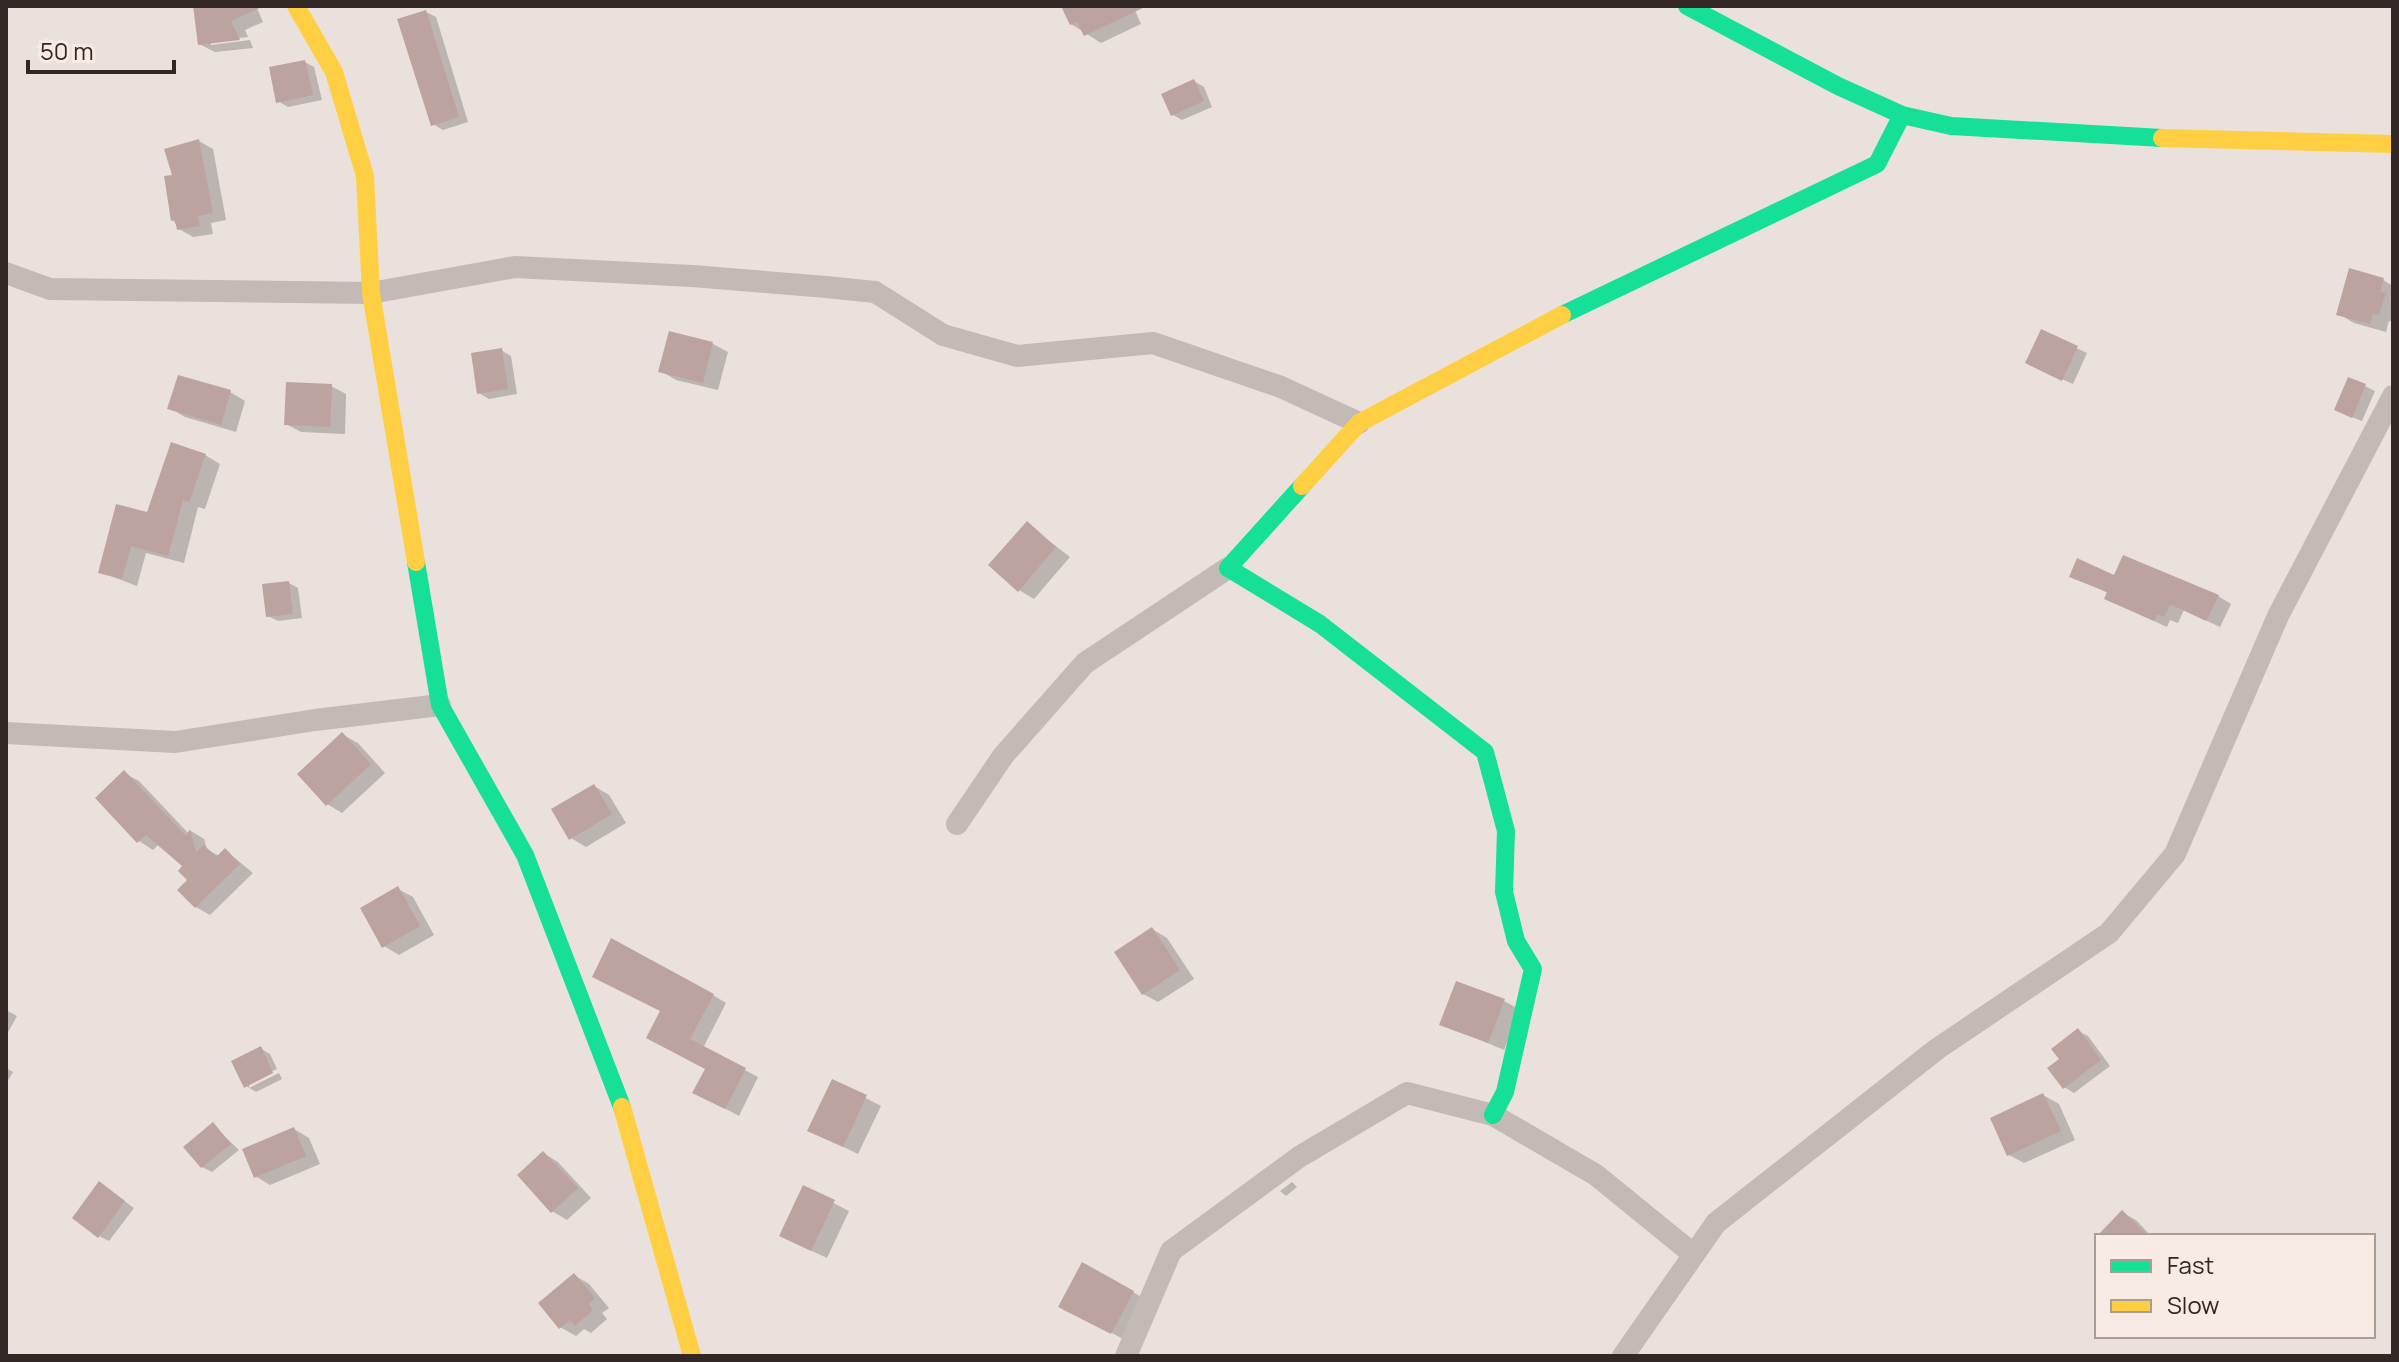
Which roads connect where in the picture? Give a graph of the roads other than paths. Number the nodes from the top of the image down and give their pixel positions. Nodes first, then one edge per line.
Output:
1 (296, 6) edge
2 (1687, 6) edge
3 (1902, 115) junction
4 (2393, 144) edge
5 (6, 273) edge
6 (371, 293) junction
7 (2393, 396) edge
8 (1359, 423) junction
9 (1228, 568) junction
10 (440, 705) junction
11 (6, 733) edge
12 (957, 824) dead end
13 (1493, 1115) junction
14 (1693, 1254) junction
15 (692, 1356) edge
16 (1126, 1356) edge
17 (1623, 1356) edge

1 - 6 street
2 - 3 street
3 - 4 street
3 - 8 street
5 - 6 street
6 - 8 street
6 - 10 street
7 - 14 street
8 - 9 street
9 - 12 street
9 - 13 street
10 - 11 street
10 - 15 street
13 - 14 street
13 - 16 street
14 - 17 street

